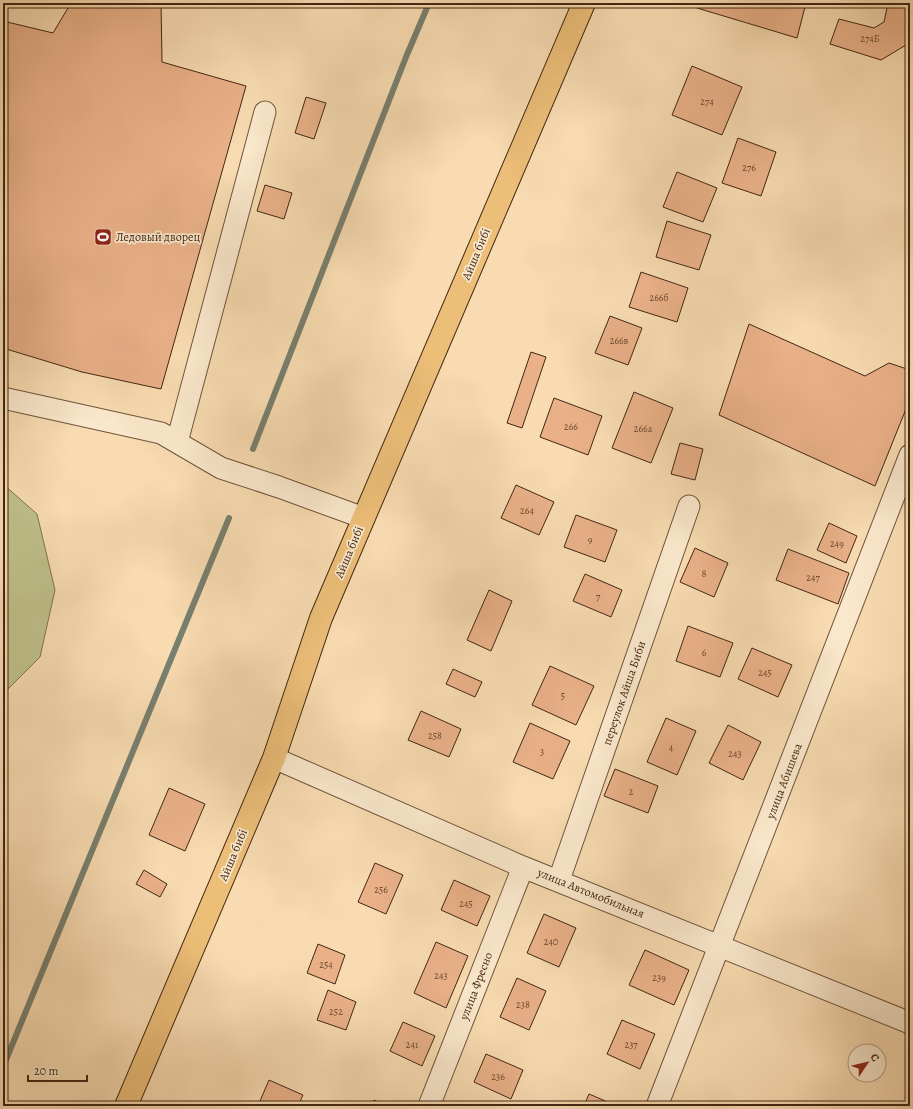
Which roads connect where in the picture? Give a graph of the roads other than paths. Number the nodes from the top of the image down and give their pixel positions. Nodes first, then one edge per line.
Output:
1 (584, 3) edge
2 (265, 112) dead end
3 (3, 398) edge
4 (177, 442) junction
5 (910, 455) edge
6 (689, 506) dead end
7 (364, 518) junction
8 (274, 758) junction
9 (523, 866) junction
10 (559, 880) junction
11 (720, 945) junction
12 (910, 1023) edge
13 (126, 1106) edge
14 (429, 1106) edge
15 (657, 1106) edge

1 - 7 main road, Айша бибі
2 - 4 street
3 - 4 street
4 - 7 street
5 - 11 street, улица Абишева
6 - 10 street, переулок Айша Биби
7 - 8 main road, Айша бибі
8 - 9 street, улица Автомобильная
8 - 13 main road, Айша бибі
9 - 10 street, улица Автомобильная
9 - 14 street, улица Фресно
10 - 11 street, улица Автомобильная
11 - 12 street, улица Автомобильная
11 - 15 street, улица Абишева

